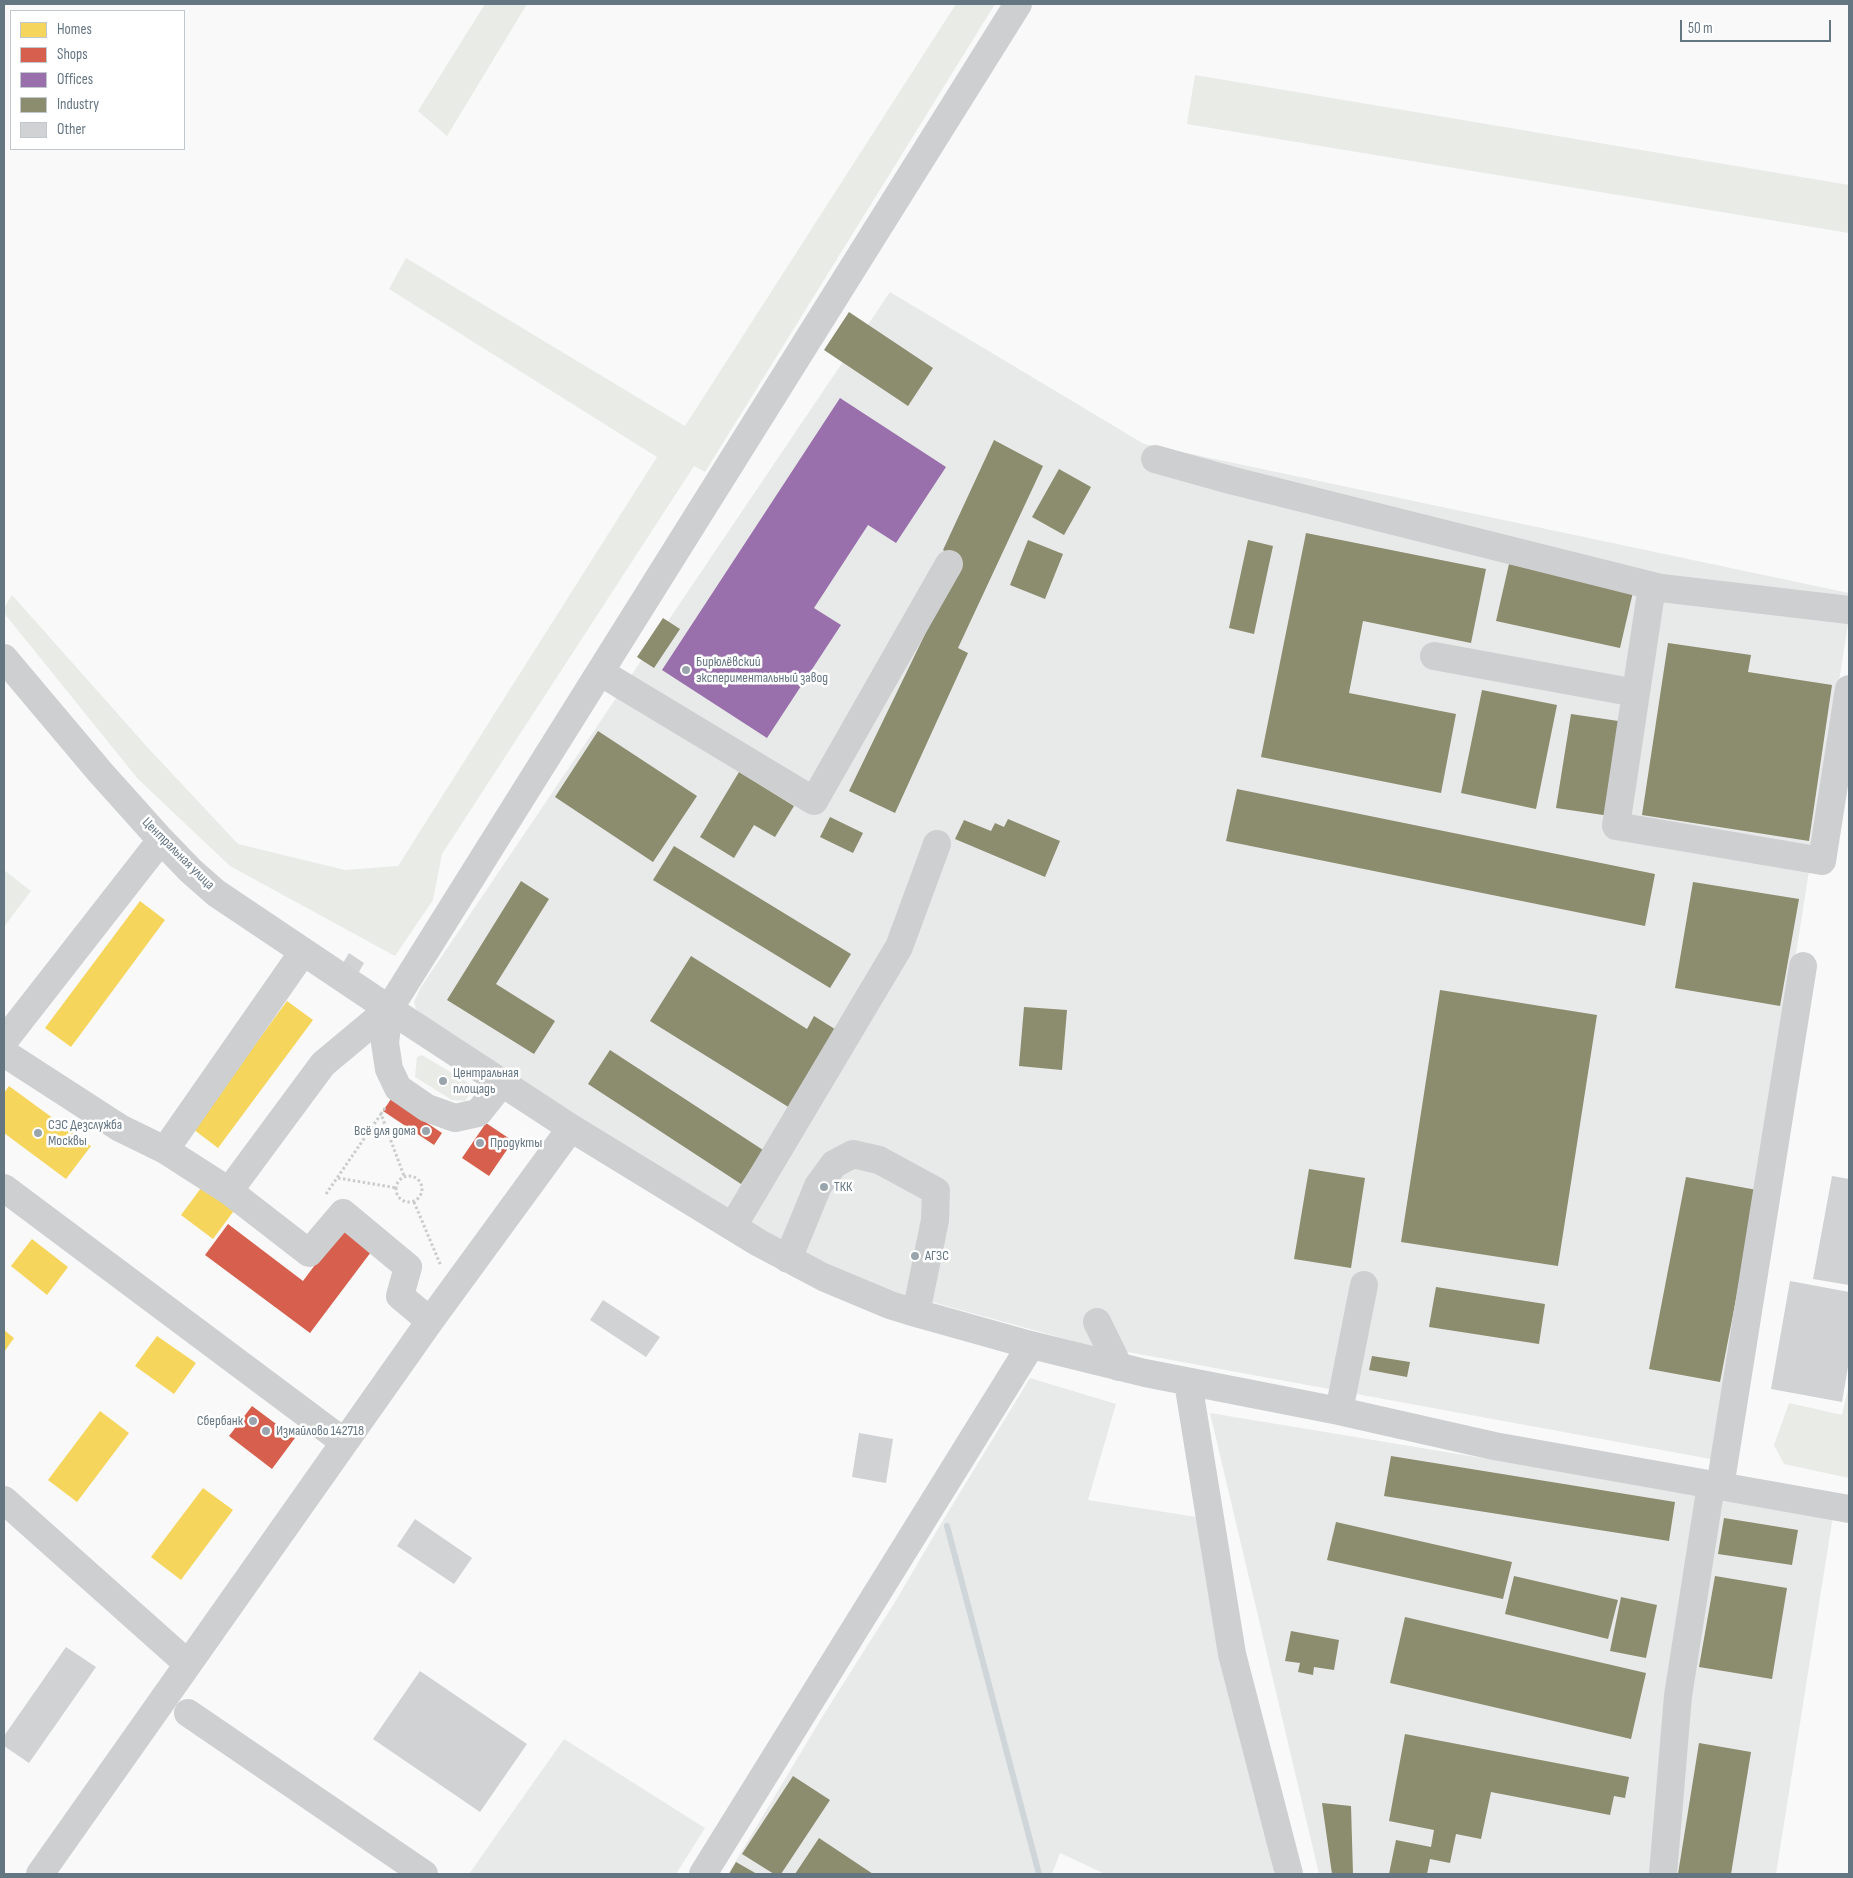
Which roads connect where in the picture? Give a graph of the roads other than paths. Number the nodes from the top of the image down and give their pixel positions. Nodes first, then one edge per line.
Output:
1 (1018, 4) edge
2 (1155, 459) dead end
3 (949, 564) dead end
4 (1652, 586) junction
5 (1849, 610) edge
6 (1434, 656) dead end
7 (5, 663) edge
8 (600, 672) junction
9 (1849, 689) edge
10 (1636, 693) junction
11 (161, 840) junction
12 (937, 844) dead end
13 (303, 952) junction
14 (1804, 966) dead end
15 (389, 1009) junction
16 (4, 1041) edge
17 (4, 1052) edge
18 (502, 1083) junction
19 (571, 1128) junction
20 (164, 1150) junction
21 (4, 1188) edge
22 (229, 1191) junction
23 (733, 1226) junction
24 (788, 1259) junction
25 (1364, 1285) dead end
26 (916, 1313) junction
27 (430, 1321) junction
28 (1097, 1322) dead end
29 (1031, 1345) junction
30 (1119, 1367) junction
31 (1188, 1382) junction
32 (1339, 1411) junction
33 (344, 1442) junction
34 (1715, 1486) junction
35 (6, 1507) edge
36 (1849, 1509) edge
37 (188, 1664) junction
38 (188, 1713) dead end
39 (40, 1874) edge
40 (424, 1874) edge
41 (703, 1874) edge
42 (1289, 1874) edge
43 (1663, 1874) edge

1 - 8 street
2 - 4 street
3 - 8 street
4 - 5 street
4 - 10 street
6 - 10 street
7 - 11 street, Центральная улица
8 - 15 street
9 - 10 street
11 - 13 street, Центральная улица
11 - 16 street
12 - 23 street
13 - 15 street, Центральная улица
13 - 20 street
14 - 34 street
15 - 18 street, Центральная улица
15 - 18 street
15 - 22 street
17 - 20 street
18 - 19 street, Центральная улица
19 - 23 street, Центральная улица
19 - 27 street
20 - 22 street
21 - 33 street
22 - 27 street
23 - 24 street, Центральная улица
24 - 26 street, Центральная улица
24 - 26 street
25 - 32 street
26 - 29 street, Центральная улица
27 - 33 street
28 - 30 street
29 - 30 street, Центральная улица
29 - 41 street
30 - 31 street, Центральная улица
31 - 32 street, Центральная улица
31 - 42 street
32 - 34 street, Центральная улица
33 - 37 street
34 - 36 street, Центральная улица
34 - 43 street
35 - 37 street
37 - 39 street
38 - 40 street

